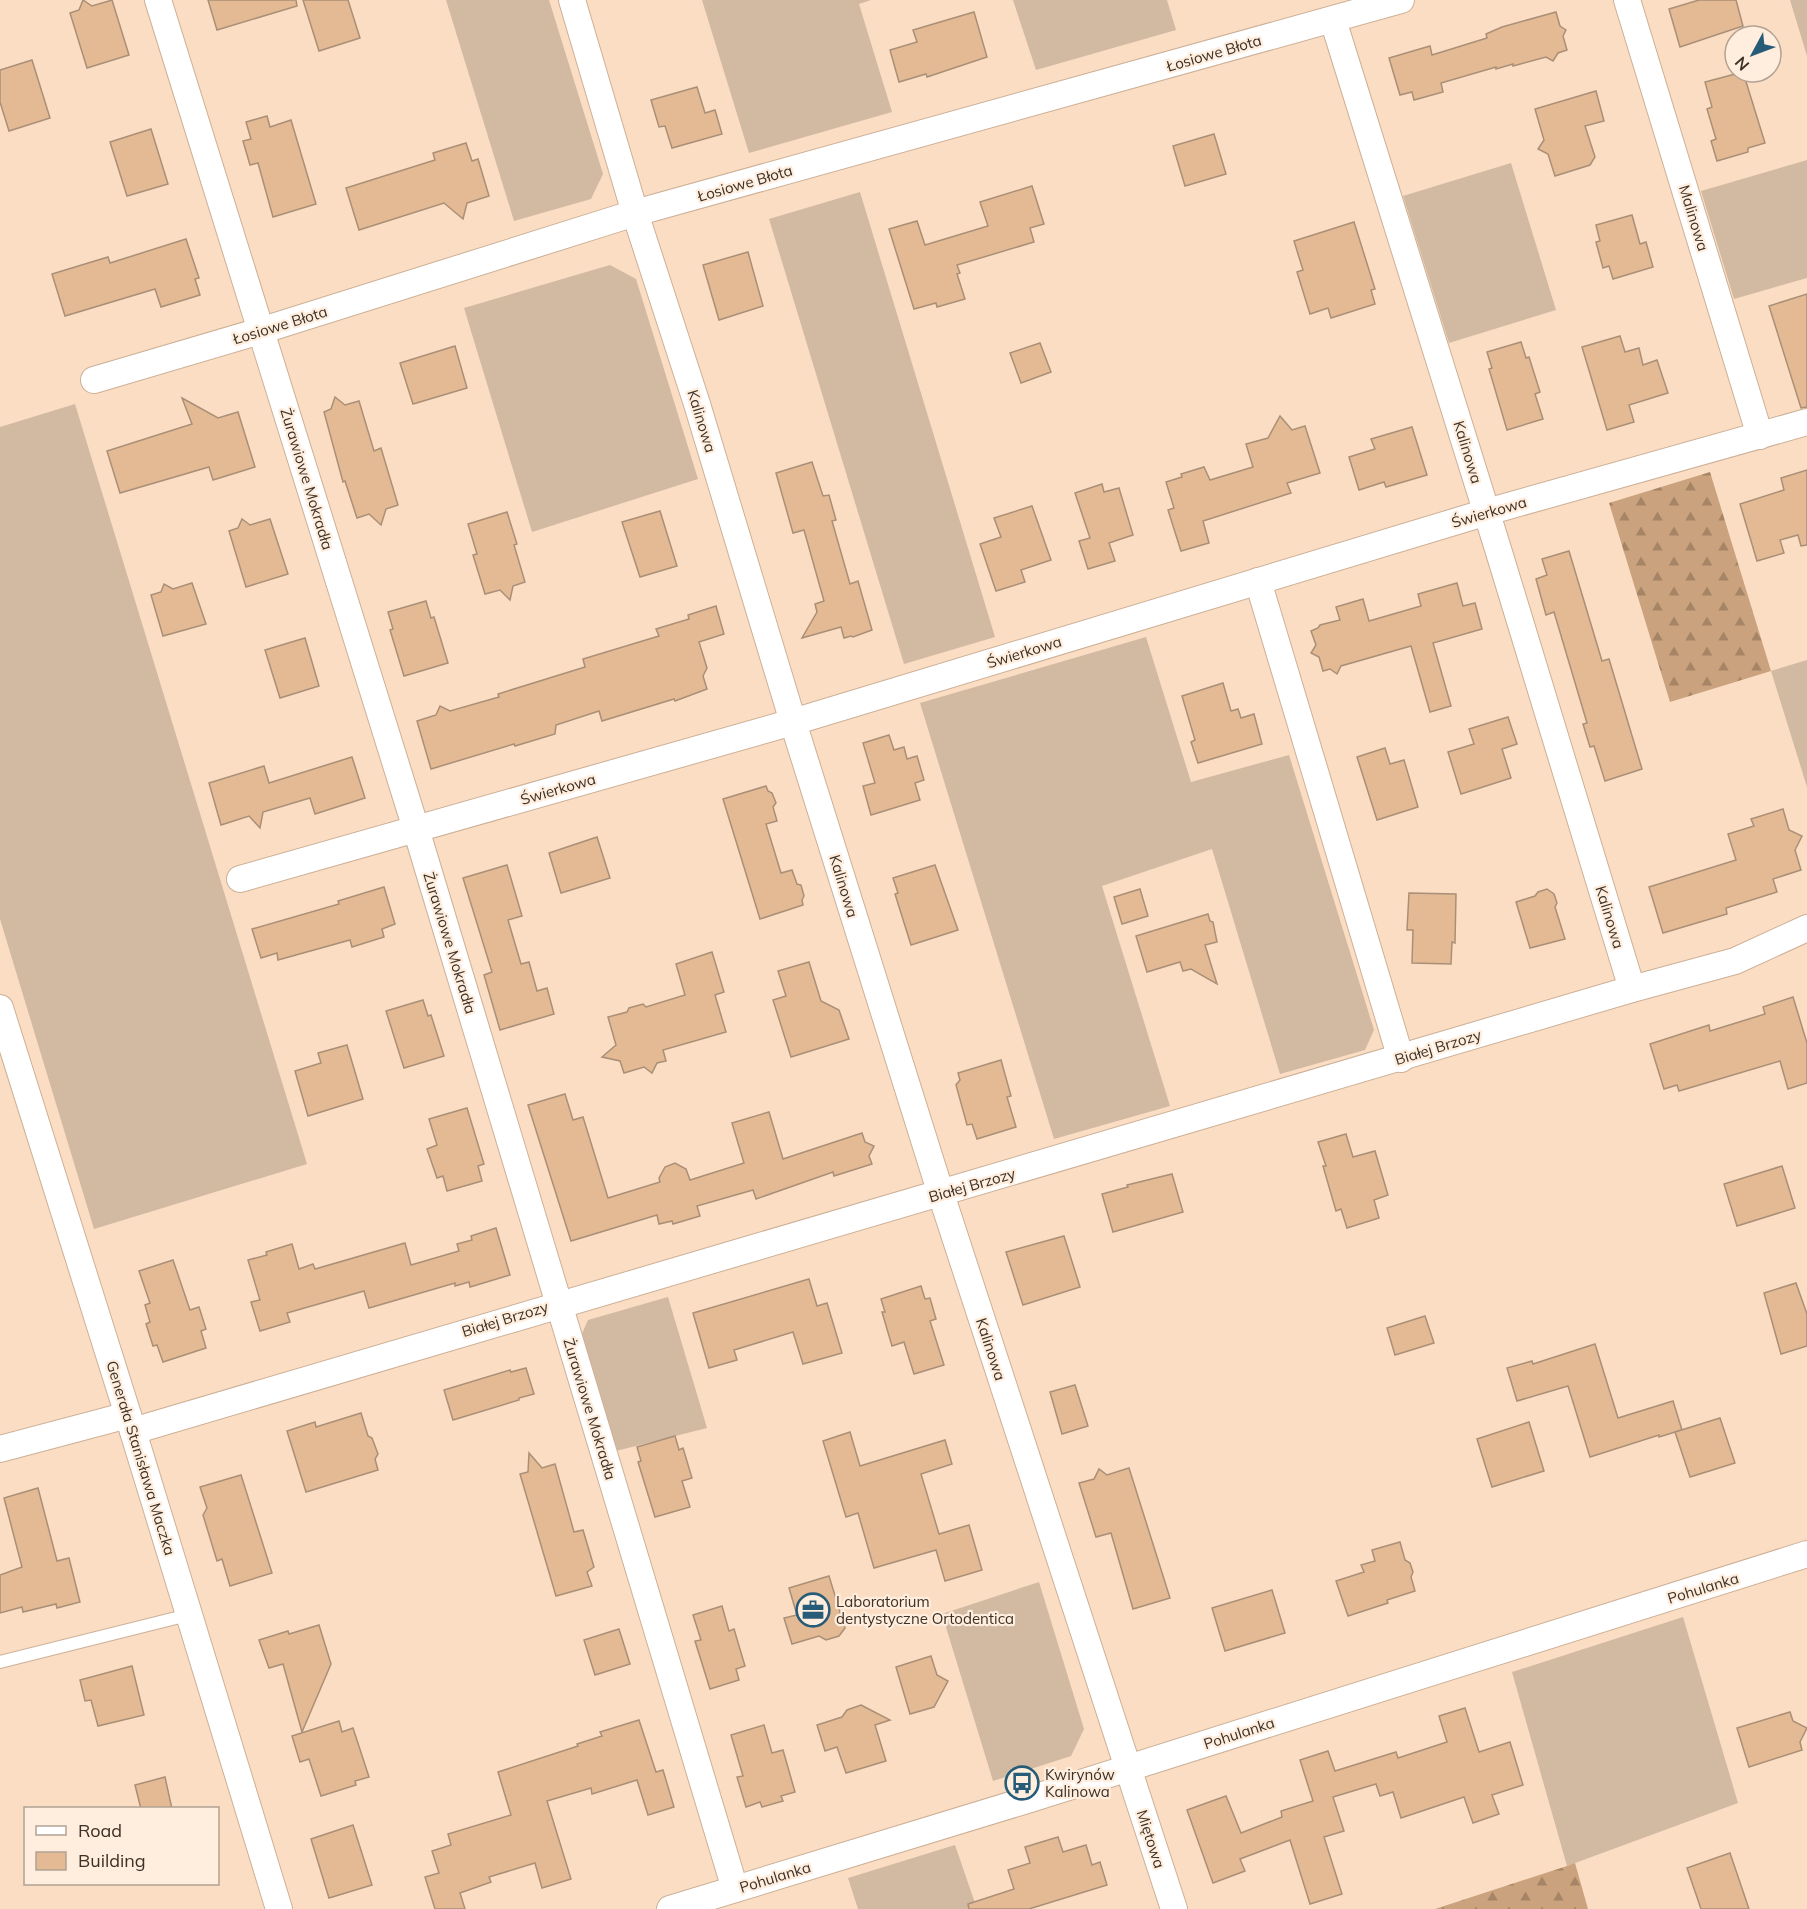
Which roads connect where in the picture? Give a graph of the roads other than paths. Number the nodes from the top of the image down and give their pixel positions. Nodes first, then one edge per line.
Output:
1 (158, 0) edge
2 (572, 0) edge
3 (1401, 0) edge
4 (1628, 0) edge
5 (1333, 20) junction
6 (635, 213) junction
7 (260, 332) junction
8 (94, 380) dead end
9 (1807, 422) edge
10 (1760, 436) junction
11 (1487, 512) junction
12 (1258, 581) junction
13 (792, 722) junction
14 (416, 829) junction
15 (240, 879) dead end
16 (1807, 928) edge
17 (1632, 989) junction
18 (0, 1008) edge
19 (1401, 1059) junction
20 (941, 1194) junction
21 (558, 1304) junction
22 (130, 1423) junction
23 (0, 1449) edge
24 (1807, 1554) edge
25 (189, 1614) junction
26 (0, 1662) edge
27 (1127, 1769) junction
28 (735, 1889) junction
29 (279, 1909) edge
30 (670, 1909) edge
31 (1174, 1909) edge

1 - 7 street, Żurawiowe Mokradła
2 - 6 street, Kalinowa
3 - 5 street, Łosiowe Błota
4 - 10 street, Malinowa
5 - 6 street, Łosiowe Błota
5 - 11 street, Kalinowa
6 - 7 street, Łosiowe Błota
6 - 13 street, Kalinowa
7 - 8 street, Łosiowe Błota
7 - 14 street, Żurawiowe Mokradła
9 - 10 street, Świerkowa
10 - 11 street, Świerkowa
11 - 12 street, Świerkowa
11 - 17 street, Kalinowa
12 - 13 street, Świerkowa
12 - 19 street
13 - 14 street, Świerkowa
13 - 20 street, Kalinowa
14 - 15 street, Świerkowa
14 - 21 street, Żurawiowe Mokradła
16 - 17 street, Białej Brzozy
17 - 19 street, Białej Brzozy
18 - 22 street, Generała Stanisława Maczka
19 - 20 street, Białej Brzozy
20 - 21 street, Białej Brzozy
20 - 27 street, Kalinowa
21 - 22 street, Białej Brzozy
21 - 28 street, Żurawiowe Mokradła
22 - 23 street, Białej Brzozy
22 - 25 street, Generała Stanisława Maczka
24 - 27 street, Pohulanka
25 - 26 lane
25 - 29 street, Generała Stanisława Maczka
27 - 28 street, Pohulanka
27 - 31 street, Miętowa
28 - 30 street, Pohulanka

